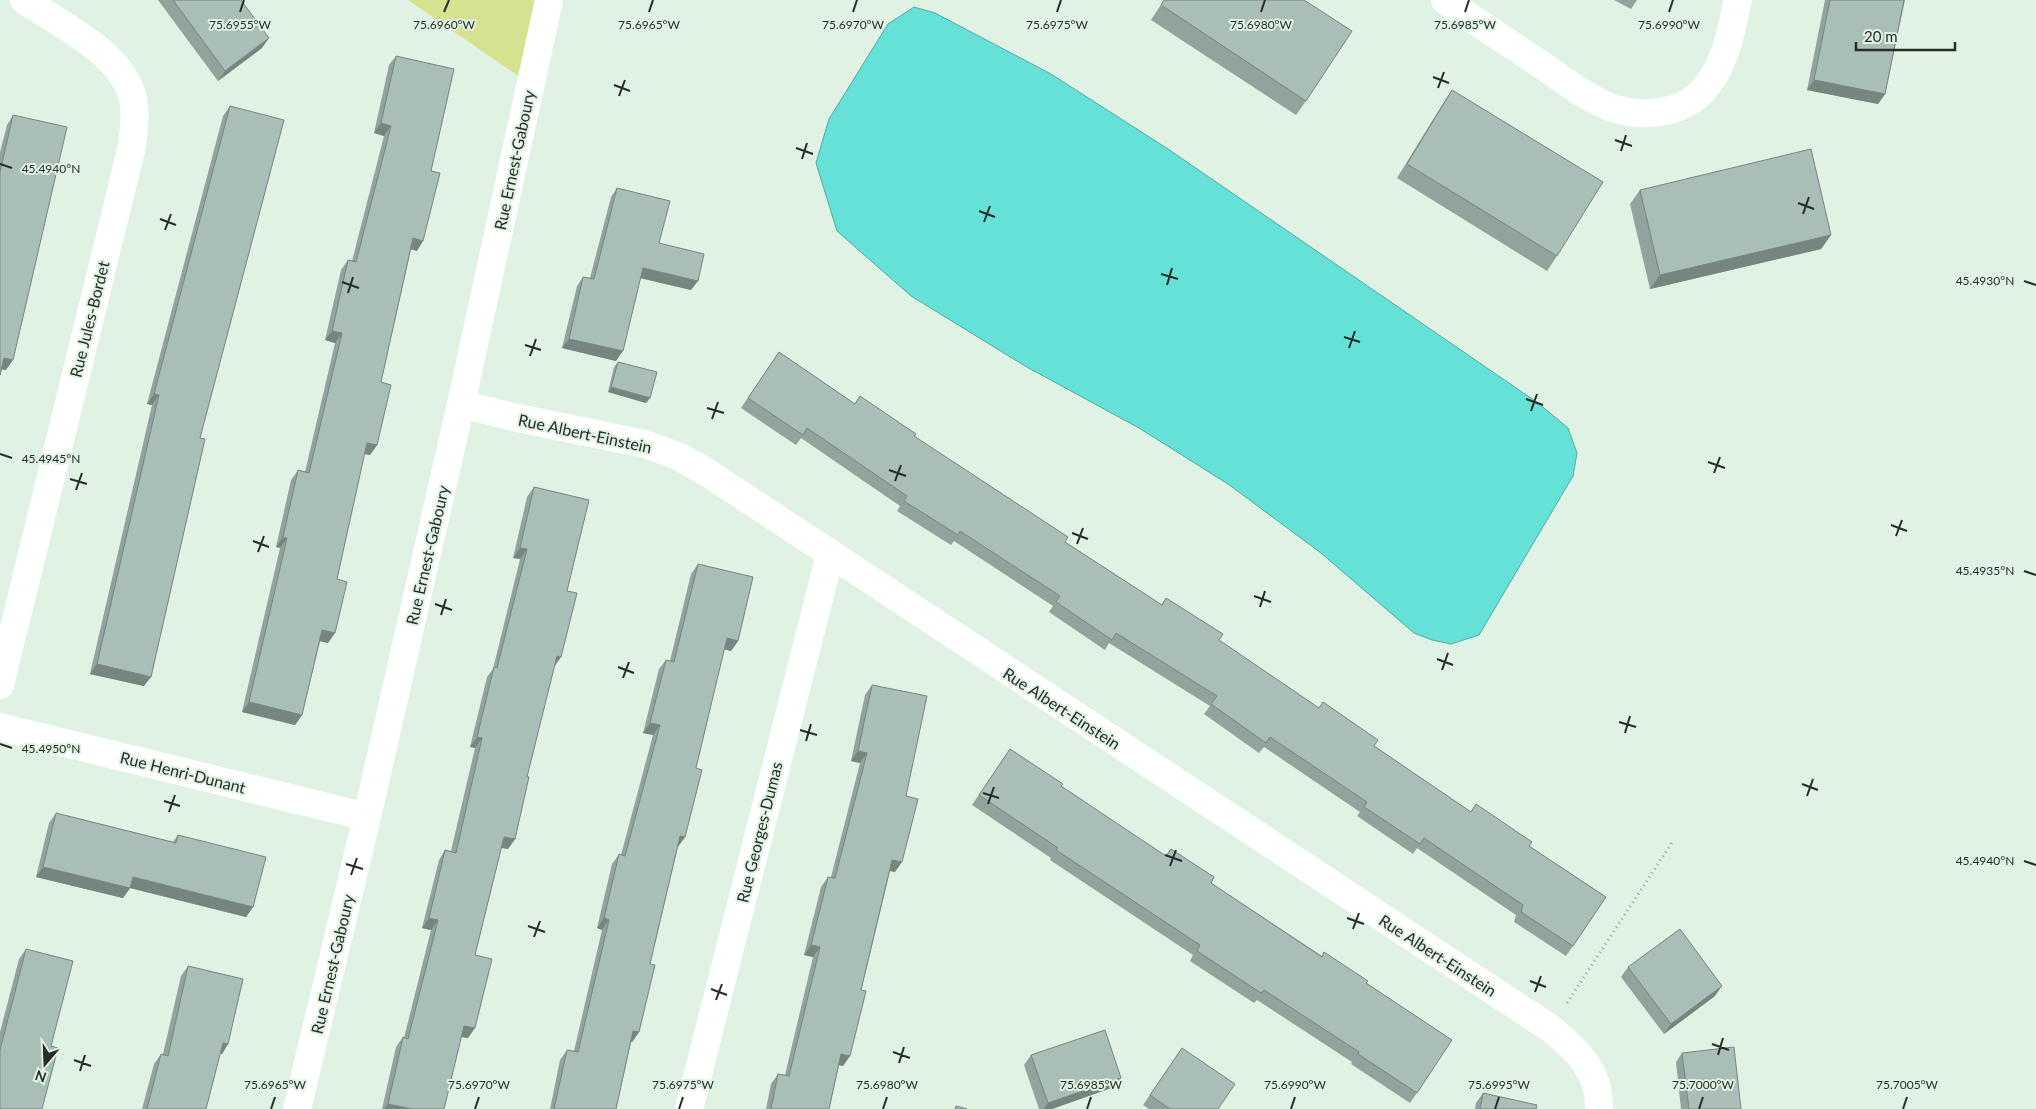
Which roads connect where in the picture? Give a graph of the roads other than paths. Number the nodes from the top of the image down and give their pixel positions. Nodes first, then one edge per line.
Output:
1 (24, 0) edge
2 (549, 0) edge
3 (1445, 0) edge
4 (1738, 0) edge
5 (461, 404) junction
6 (830, 555) junction
7 (0, 685) edge
8 (0, 727) edge
9 (367, 817) junction
10 (297, 1109) edge
11 (689, 1109) edge
12 (1599, 1109) edge

1 - 7 street, Rue Jules-Bordet
2 - 5 street, Rue Ernest-Gaboury
3 - 4 street
5 - 6 street, Rue Albert-Einstein
5 - 9 street, Rue Ernest-Gaboury
6 - 11 street, Rue Georges-Dumas
6 - 12 street, Rue Albert-Einstein
8 - 9 street, Rue Henri-Dunant
9 - 10 street, Rue Ernest-Gaboury

